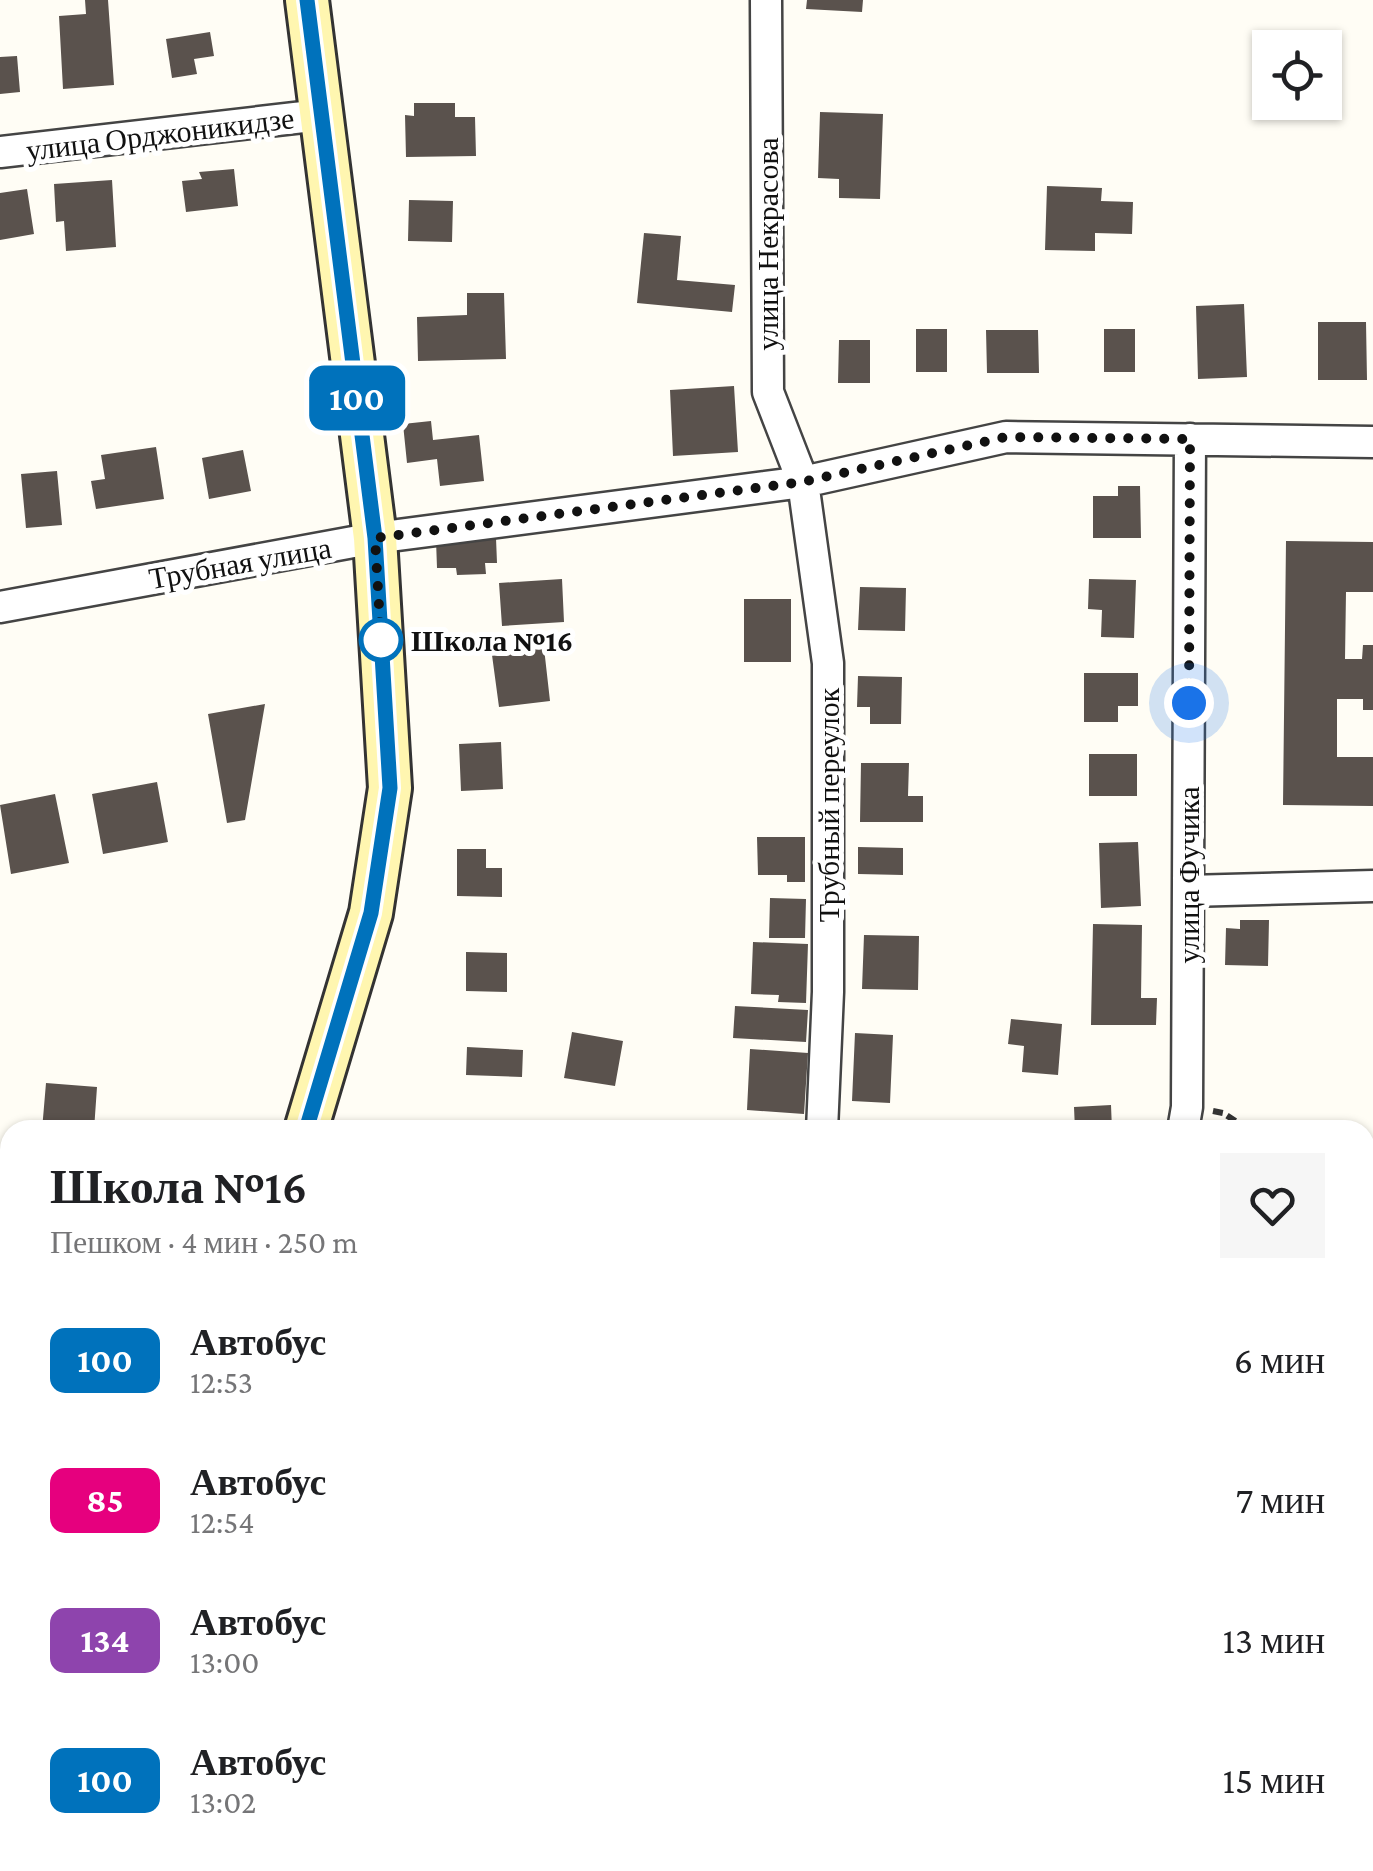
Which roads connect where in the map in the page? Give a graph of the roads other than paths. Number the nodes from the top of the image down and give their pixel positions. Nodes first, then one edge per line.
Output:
1 (307, 0) edge
2 (766, 0) edge
3 (320, 115) junction
4 (0, 152) edge
5 (1190, 439) junction
6 (1373, 442) edge
7 (802, 482) junction
8 (375, 538) junction
9 (0, 607) edge
10 (1373, 886) edge
11 (1188, 891) junction
12 (309, 1120) edge
13 (822, 1120) edge
14 (1185, 1120) edge

1 - 3 street
2 - 7 street, улица Некрасова
3 - 4 street, улица Орджоникидзе
3 - 8 street
5 - 6 street, Трубная улица
5 - 7 street, Трубная улица
5 - 11 street, улица Фучика
7 - 8 street, Трубная улица
7 - 13 street, Трубный переулок
8 - 9 street, Трубная улица
8 - 12 street
10 - 11 street
11 - 14 street, улица Фучика

